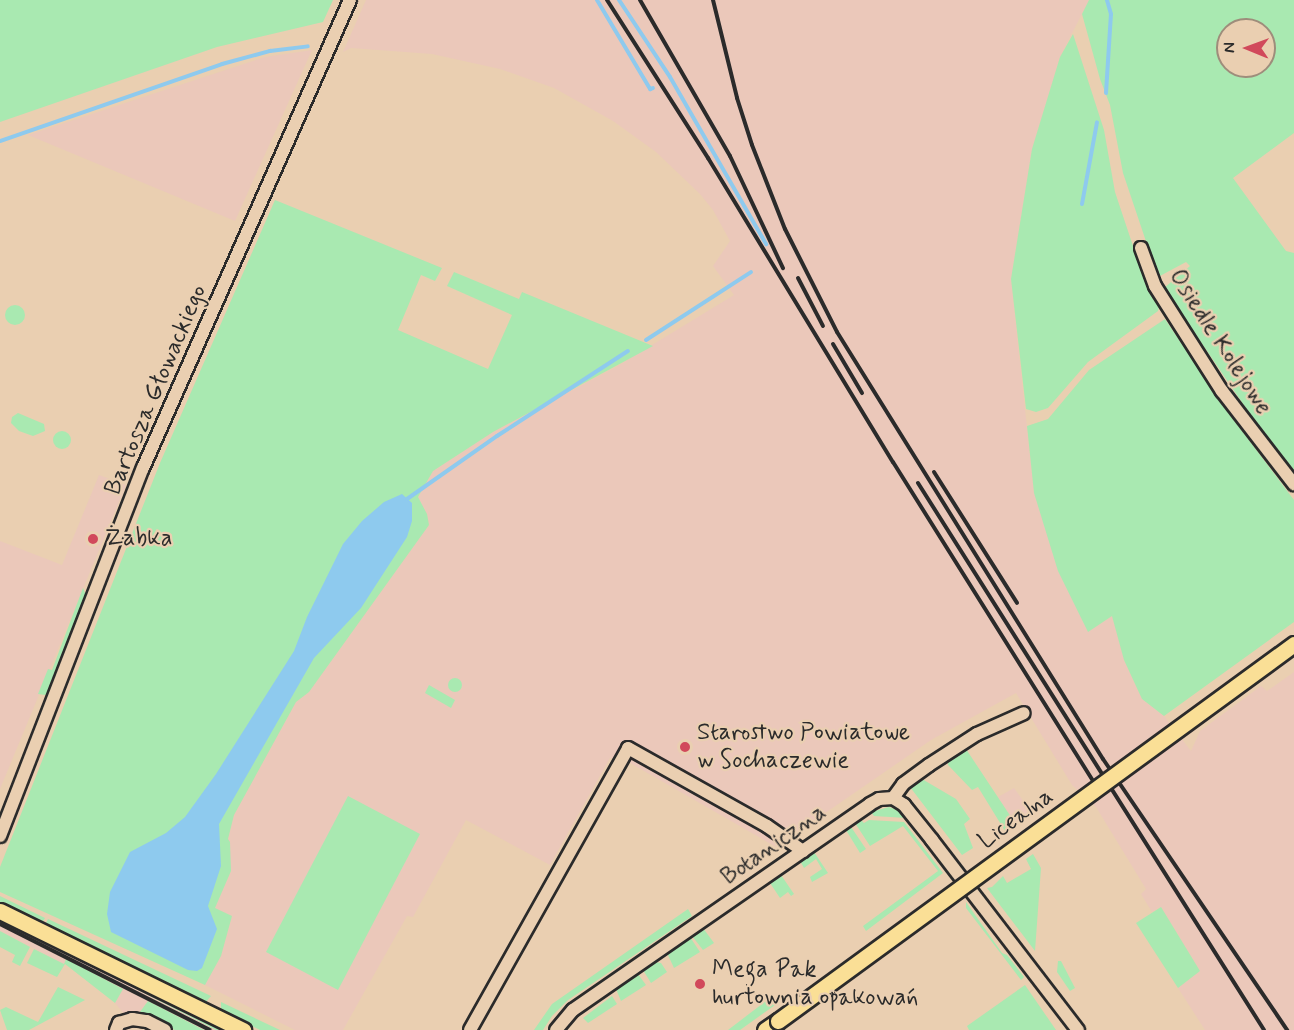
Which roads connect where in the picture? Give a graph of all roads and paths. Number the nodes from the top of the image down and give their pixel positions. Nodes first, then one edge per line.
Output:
1 (350, 0) edge
2 (1141, 248) dead end
3 (1294, 484) edge
4 (1294, 644) edge
5 (1024, 713) dead end
6 (892, 798) junction
7 (0, 836) edge
8 (803, 851) junction
9 (969, 888) junction
10 (0, 911) edge
11 (785, 1019) junction
12 (117, 1027) edge
13 (165, 1030) edge
14 (243, 1030) edge
15 (470, 1030) edge
16 (556, 1030) edge
17 (765, 1030) edge
18 (1078, 1030) edge

1 - 7 street, Bartosza Głowackiego
2 - 3 street, Osiedle Kolejowe
4 - 11 main road, Licealna, bridge
5 - 6 street, Botaniczna
6 - 8 street, Botaniczna
6 - 9 street
8 - 15 street
8 - 16 street, Botaniczna
9 - 11 street, Licealna
9 - 18 street
10 - 14 main road
11 - 17 main road, Licealna
12 - 13 street

